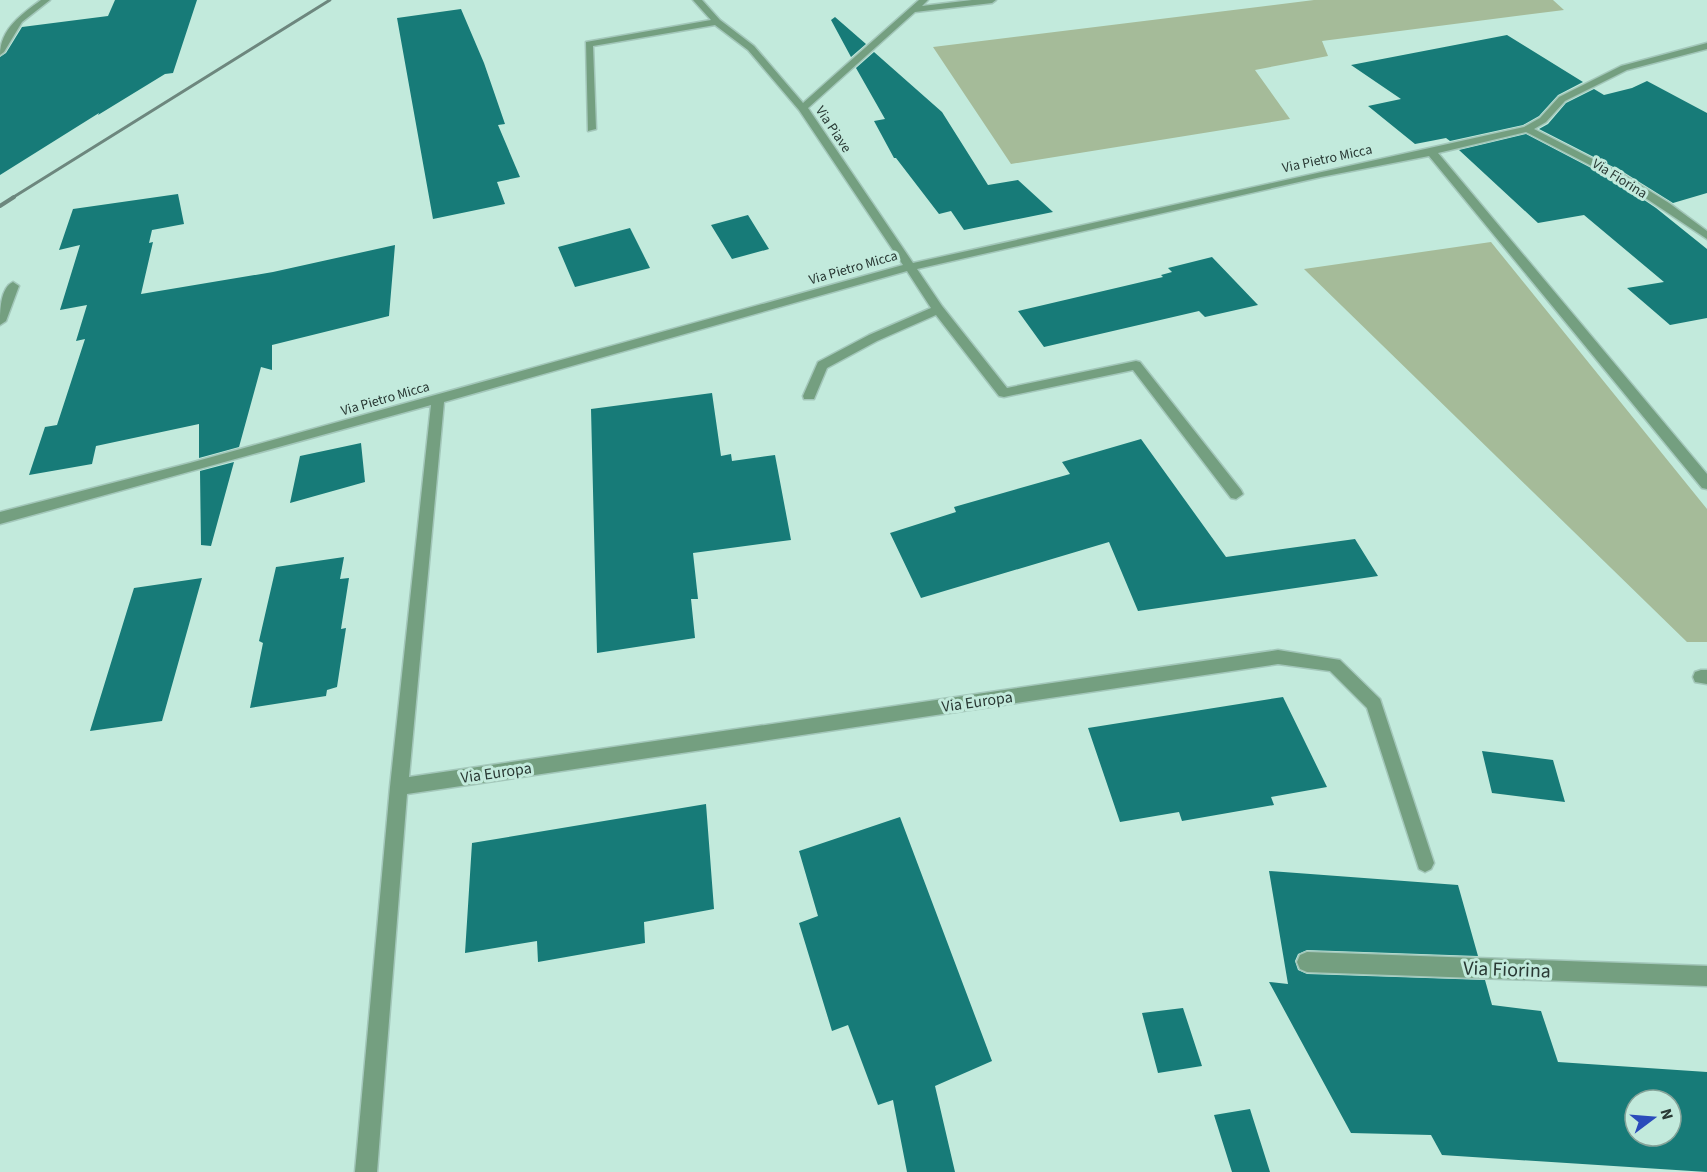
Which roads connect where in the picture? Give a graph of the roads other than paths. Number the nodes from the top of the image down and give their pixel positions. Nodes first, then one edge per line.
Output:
1 (46, 0) edge
2 (697, 0) edge
3 (924, 0) edge
4 (992, 0) edge
5 (913, 10) junction
6 (717, 22) junction
7 (1707, 46) edge
8 (0, 52) edge
9 (803, 108) junction
10 (591, 129) dead end
11 (1527, 129) junction
12 (1431, 152) junction
13 (1707, 236) edge
14 (909, 267) junction
15 (13, 286) dead end
16 (938, 309) junction
17 (0, 321) edge
18 (809, 396) dead end
19 (438, 398) junction
20 (1707, 484) edge
21 (1236, 494) dead end
22 (0, 518) edge
23 (399, 787) junction
24 (1425, 863) dead end
25 (1307, 962) dead end
26 (1707, 976) edge
27 (366, 1172) edge

1 - 8 street
2 - 6 street, Via Piave
3 - 5 street
4 - 5 street
5 - 9 street
6 - 9 street, Via Piave
6 - 10 street
7 - 11 street, Via Pietro Micca
9 - 14 street, Via Piave
11 - 12 street, Via Pietro Micca
11 - 13 street, Via Fiorina
12 - 14 street, Via Pietro Micca
12 - 20 street
14 - 16 street, Via Piave
14 - 19 street, Via Pietro Micca
15 - 17 street
16 - 18 street
16 - 21 street, Via Piave
19 - 22 street, Via Pietro Micca
19 - 23 street
23 - 24 street, Via Europa
23 - 27 street
25 - 26 street, Via Fiorina

